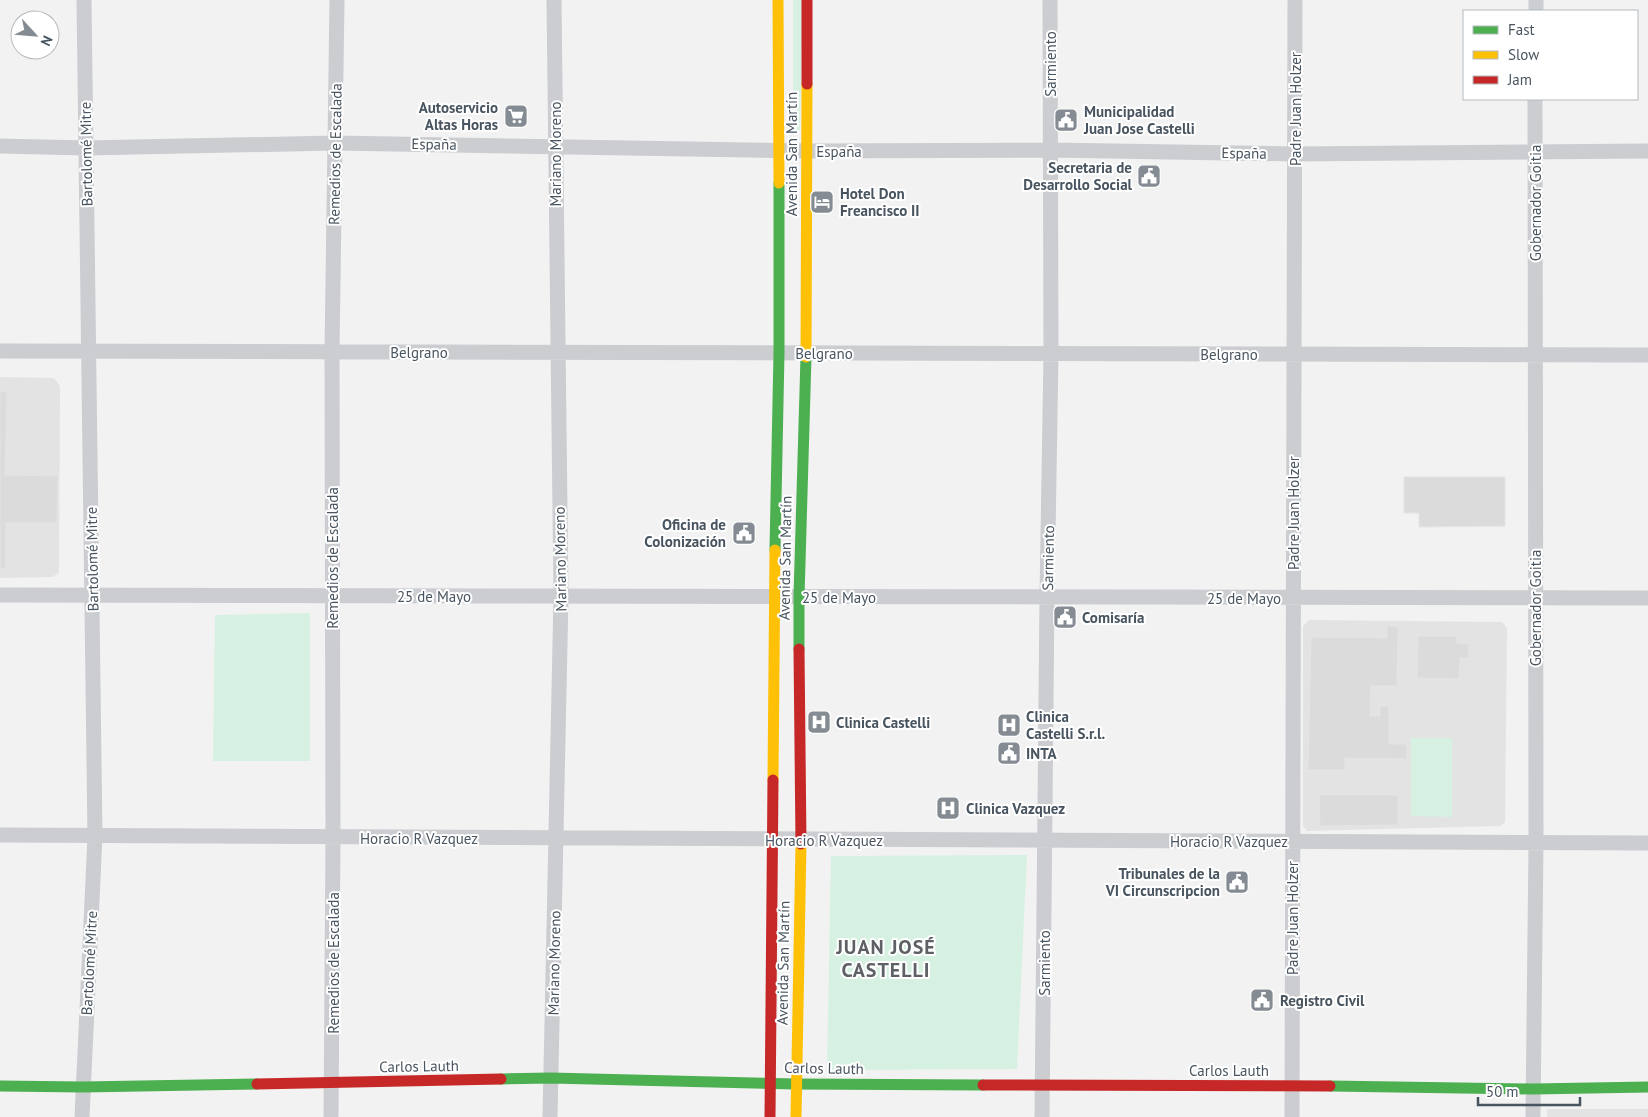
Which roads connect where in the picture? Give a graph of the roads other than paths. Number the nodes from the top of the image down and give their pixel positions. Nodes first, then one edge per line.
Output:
1 (84, 0) edge
2 (337, 0) edge
3 (554, 0) edge
4 (778, 0) edge
5 (806, 0) edge
6 (1050, 0) edge
7 (1295, 0) edge
8 (1535, 100) edge
9 (335, 143) junction
10 (0, 146) edge
11 (555, 146) junction
12 (86, 148) junction
13 (778, 150) junction
14 (1050, 150) junction
15 (806, 151) junction
16 (1648, 151) edge
17 (1534, 152) junction
18 (1295, 154) junction
19 (0, 351) edge
20 (89, 351) junction
21 (332, 352) junction
22 (557, 352) junction
23 (779, 353) junction
24 (806, 353) junction
25 (1051, 354) junction
26 (1294, 354) junction
27 (1534, 355) junction
28 (1648, 355) edge
29 (0, 595) edge
30 (92, 595) junction
31 (332, 595) junction
32 (561, 596) junction
33 (774, 596) junction
34 (799, 597) junction
35 (1047, 597) junction
36 (1293, 598) junction
37 (1534, 598) junction
38 (1648, 598) edge
39 (0, 836) edge
40 (95, 836) junction
41 (333, 837) junction
42 (557, 838) junction
43 (772, 839) junction
44 (801, 840) junction
45 (1045, 841) junction
46 (1293, 842) junction
47 (1536, 843) junction
48 (1648, 844) edge
49 (551, 1078) junction
50 (332, 1082) junction
51 (770, 1082) junction
52 (796, 1084) junction
53 (1043, 1084) junction
54 (0, 1086) edge
55 (1292, 1086) junction
56 (83, 1087) junction
57 (1648, 1087) edge
58 (1533, 1089) junction
59 (82, 1117) edge
60 (331, 1117) edge
61 (550, 1117) edge
62 (770, 1117) edge
63 (796, 1117) edge
64 (1042, 1117) edge
65 (1292, 1117) edge
66 (1533, 1117) edge

1 - 12 street, Bartolomé Mitre
2 - 9 street, Remedios de Escalada
3 - 11 street, Mariano Moreno
4 - 13 main road, Avenida San Martín
5 - 15 main road, Avenida San Martín
6 - 14 street, Sarmiento
7 - 18 street, Padre Juan Holzer
8 - 17 street, Gobernador Goitia
9 - 11 street, España
9 - 12 street, España
9 - 21 street, Remedios de Escalada
10 - 12 street, España
11 - 13 street, España
11 - 22 street, Mariano Moreno
12 - 20 street, Bartolomé Mitre
13 - 15 street, España
13 - 23 main road, Avenida San Martín
14 - 15 street, España
14 - 18 street, España
14 - 25 street, Sarmiento
15 - 24 main road, Avenida San Martín
16 - 17 street, España
17 - 18 street, España
17 - 27 street, Gobernador Goitia
18 - 26 street, Padre Juan Holzer
19 - 20 street, Belgrano
20 - 21 street, Belgrano
20 - 30 street, Bartolomé Mitre
21 - 22 street, Belgrano
21 - 31 street, Remedios de Escalada
22 - 23 street, Belgrano
22 - 32 street, Mariano Moreno
23 - 24 street, Belgrano
23 - 33 main road, Avenida San Martín
24 - 25 street, Belgrano
24 - 34 main road, Avenida San Martín
25 - 26 street, Belgrano
25 - 35 street, Sarmiento
26 - 27 street, Belgrano
26 - 36 street, Padre Juan Holzer
27 - 28 street, Belgrano
27 - 37 street, Gobernador Goitia
29 - 30 street, 25 de Mayo
30 - 31 street, 25 de Mayo
30 - 40 street, Bartolomé Mitre
31 - 32 street, 25 de Mayo
31 - 41 street, Remedios de Escalada
32 - 33 street, 25 de Mayo
32 - 42 street, Mariano Moreno
33 - 34 street, 25 de Mayo
33 - 43 main road, Avenida San Martín
34 - 35 street, 25 de Mayo
34 - 44 main road, Avenida San Martín
35 - 36 street, 25 de Mayo
35 - 45 street, Sarmiento
36 - 37 street, 25 de Mayo
36 - 46 street, Padre Juan Holzer
37 - 38 street, 25 de Mayo
37 - 47 street, Gobernador Goitia
39 - 40 street, Horacio R Vazquez
40 - 41 street, Horacio R Vazquez
40 - 56 street, Bartolomé Mitre
41 - 42 street, Horacio R Vazquez
41 - 50 street, Remedios de Escalada
42 - 43 street, Horacio R Vazquez
42 - 49 street, Mariano Moreno
43 - 44 street, Horacio R Vazquez
43 - 51 main road, Avenida San Martín
44 - 45 street, Horacio R Vazquez
44 - 52 main road, Avenida San Martín
45 - 46 street, Horacio R Vazquez
45 - 53 street, Sarmiento
46 - 47 street, Horacio R Vazquez
46 - 55 street, Padre Juan Holzer
47 - 48 street, Horacio R Vazquez
47 - 58 street, Gobernador Goitia
49 - 50 main road, Carlos Lauth
49 - 51 main road, Carlos Lauth
49 - 61 street, Mariano Moreno
50 - 56 main road, Carlos Lauth
50 - 60 street, Remedios de Escalada
51 - 52 main road, Carlos Lauth
51 - 62 main road, Avenida San Martín
52 - 53 main road, Carlos Lauth
52 - 63 main road, Avenida San Martín
53 - 55 main road, Carlos Lauth
53 - 64 street, Sarmiento
54 - 56 main road, Carlos Lauth
55 - 58 main road, Carlos Lauth
55 - 65 street, Padre Juan Holzer
56 - 59 street, Bartolomé Mitre
57 - 58 main road, Carlos Lauth
58 - 66 street, Gobernador Goitia

